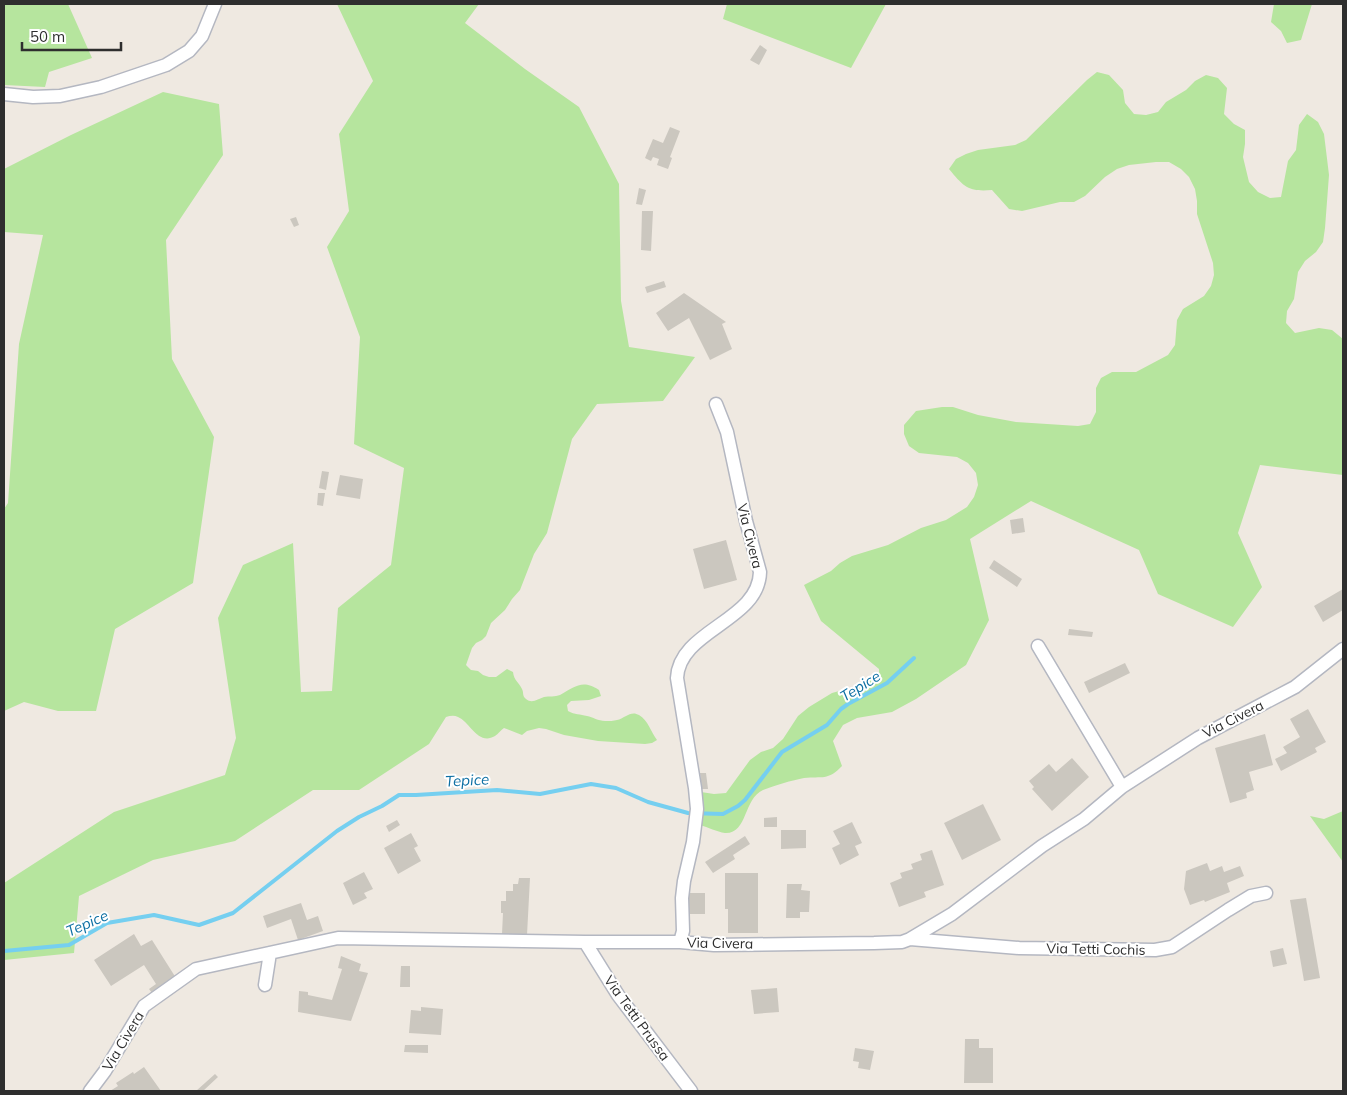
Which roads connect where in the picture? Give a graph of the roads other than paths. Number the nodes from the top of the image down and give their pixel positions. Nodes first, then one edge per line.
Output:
1 (215, 4) edge
2 (4, 94) edge
3 (716, 404) dead end
4 (1038, 646) dead end
5 (1343, 649) edge
6 (1122, 787) junction
7 (1266, 893) dead end
8 (910, 939) junction
9 (585, 942) junction
10 (680, 942) junction
11 (270, 953) junction
12 (265, 985) dead end
13 (90, 1091) edge
14 (691, 1091) edge

1 - 2 street
3 - 10 street, Via Civera
4 - 6 street
5 - 6 street, Via Civera
6 - 8 street, Via Civera
7 - 8 street, Via Tetti Cochis
8 - 10 street, Via Civera
9 - 10 street, Via Civera
9 - 11 street, Via Civera
9 - 14 street, Via Tetti Prussa
11 - 12 street
11 - 13 street, Via Civera

